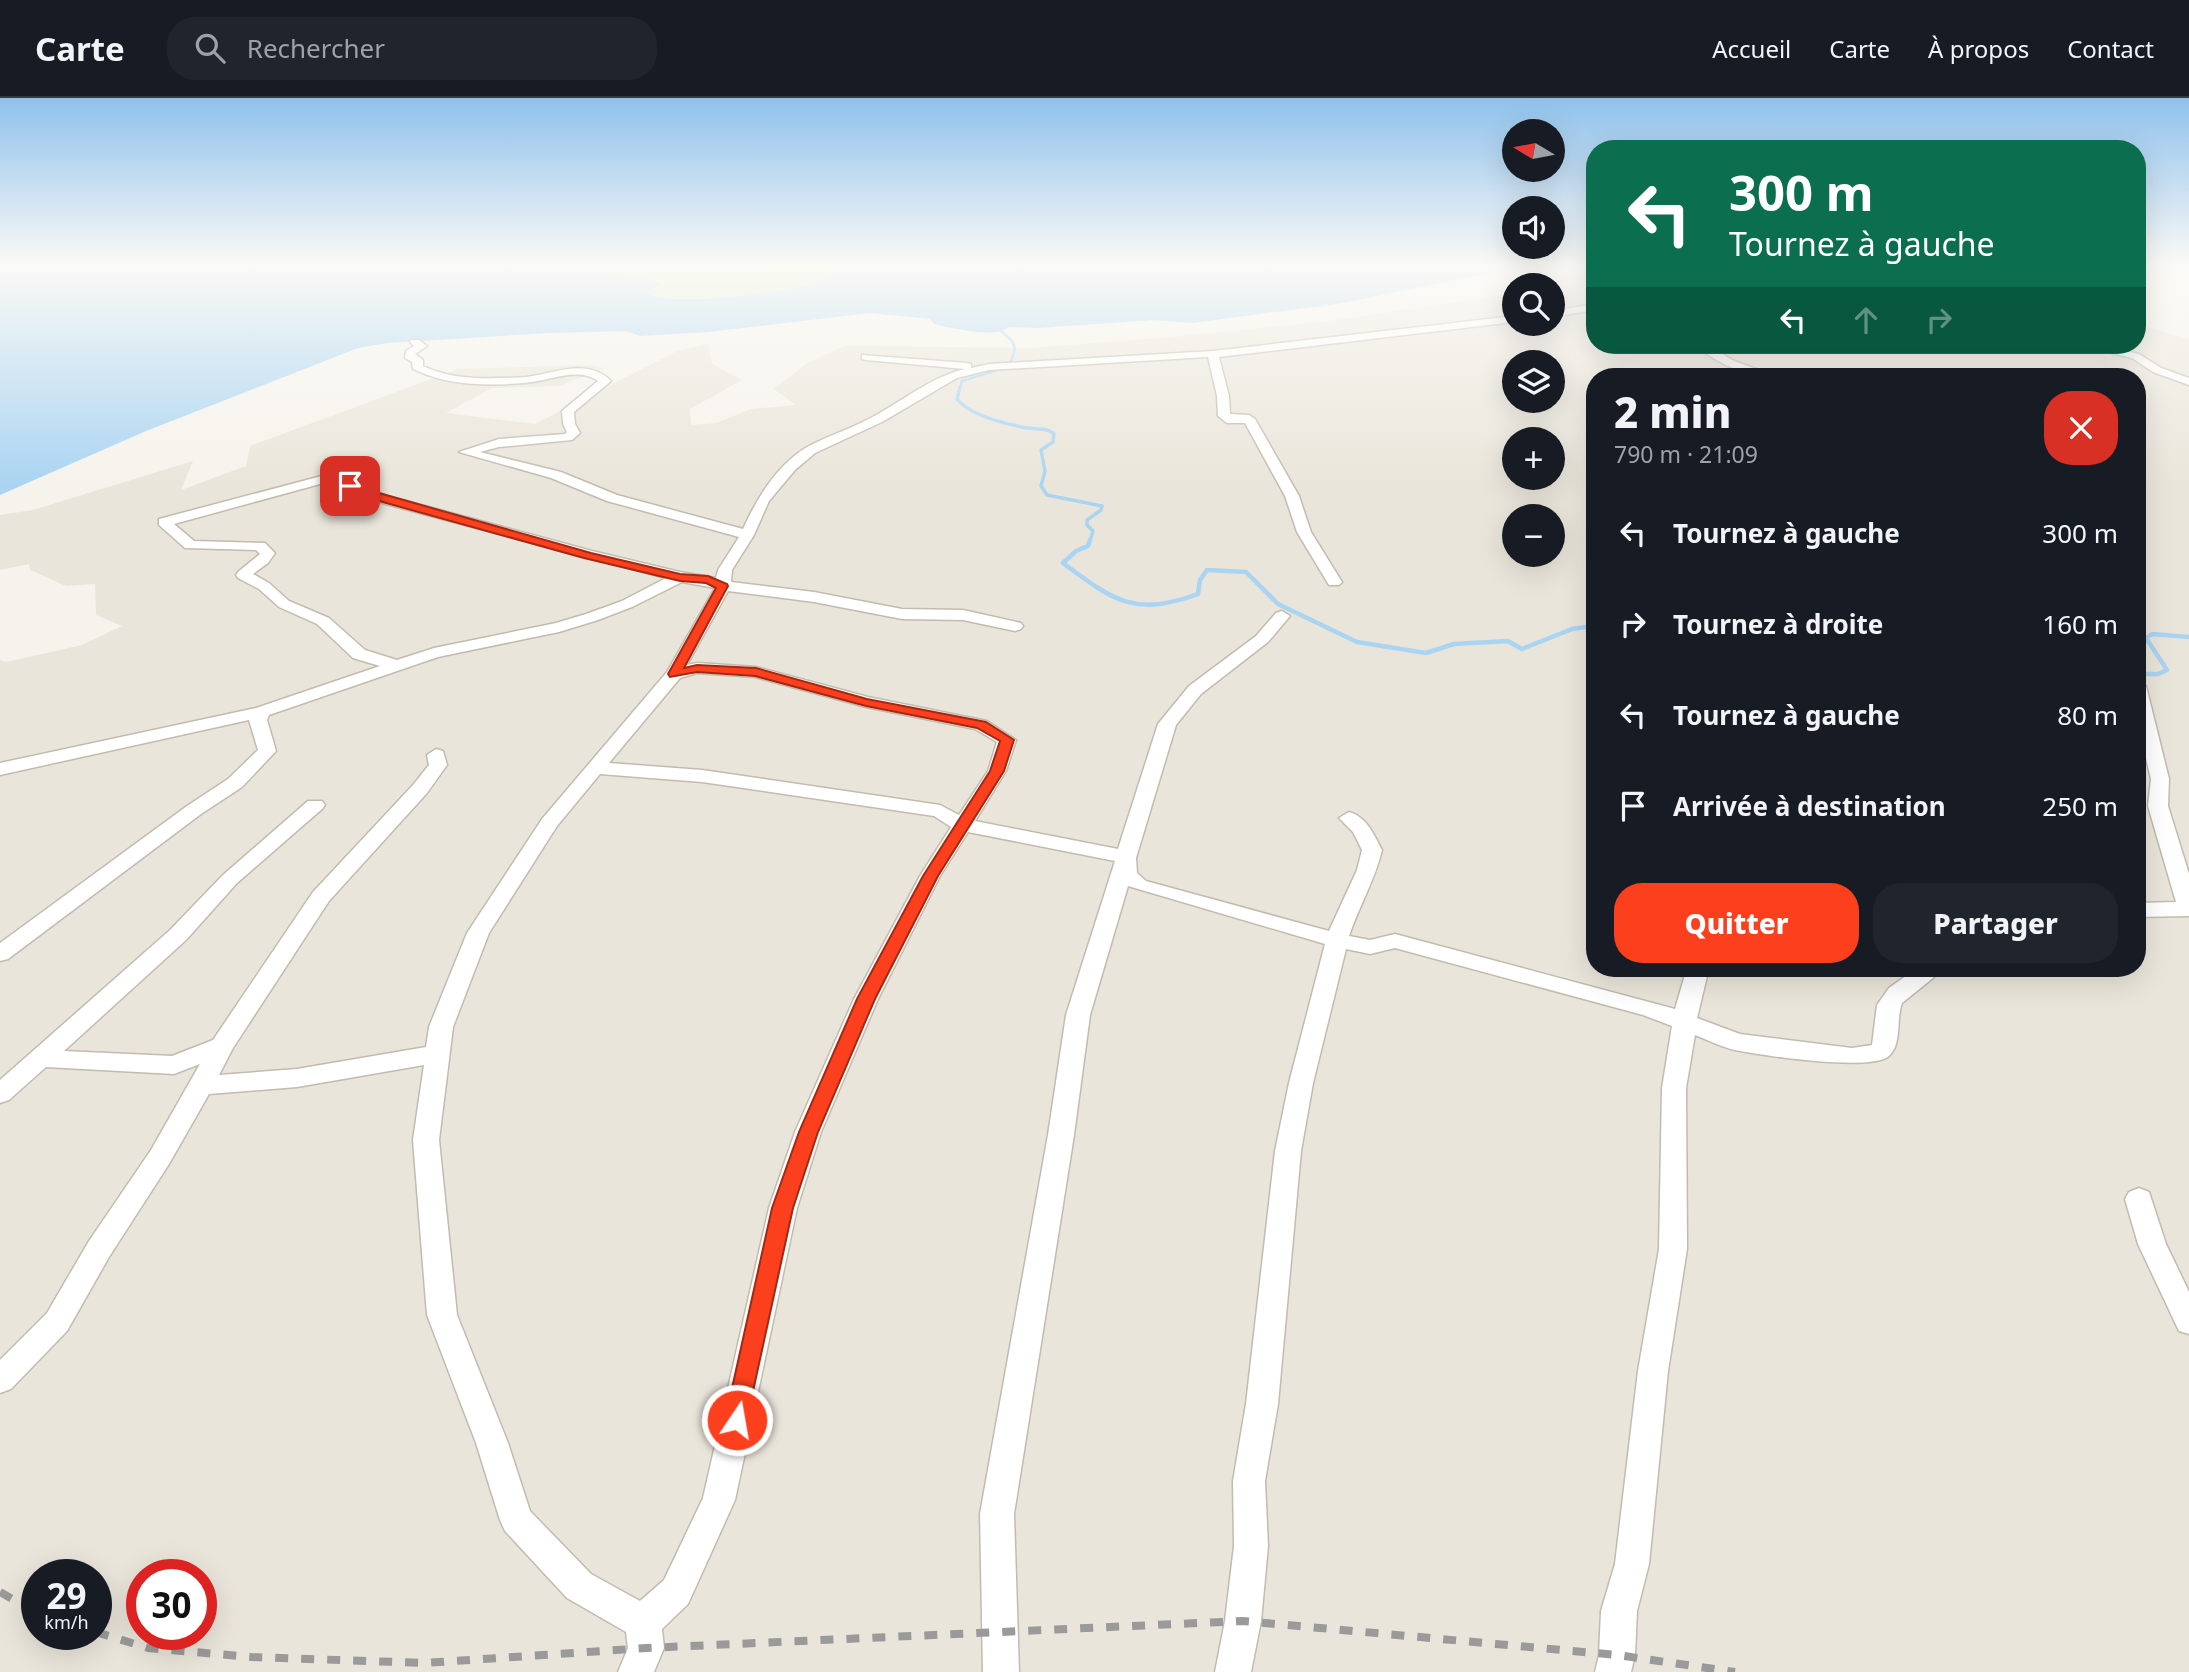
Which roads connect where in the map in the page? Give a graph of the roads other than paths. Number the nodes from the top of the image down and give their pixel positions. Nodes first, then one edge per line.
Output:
1 (1338, 339) edge
2 (415, 342) dead end
3 (1213, 354) junction
4 (1716, 354) edge
5 (2125, 354) edge
6 (2135, 356) joint
7 (866, 357) dead end
8 (918, 364) junction
9 (983, 368) junction
10 (1745, 368) edge
11 (953, 375) junction
12 (2189, 382) edge
13 (747, 536) junction
14 (680, 577) junction
15 (1334, 582) dead end
16 (723, 586) junction
17 (1282, 616) dead end
18 (1015, 626) dead end
19 (395, 665) junction
20 (674, 674) junction
21 (261, 712) junction
22 (2146, 722) edge
23 (436, 755) dead end
24 (594, 768) junction
25 (0, 769) edge
26 (315, 805) dead end
27 (1349, 818) dead end
28 (963, 825) junction
29 (1126, 857) junction
30 (2189, 908) edge
31 (2146, 910) edge
32 (1337, 940) junction
33 (0, 954) edge
34 (1695, 977) edge
35 (1917, 977) edge
36 (1685, 1023) junction
37 (222, 1046) junction
38 (436, 1054) junction
39 (40, 1058) junction
40 (201, 1086) junction
41 (0, 1094) edge
42 (2139, 1199) dead end
43 (2189, 1322) edge
44 (0, 1380) edge
45 (643, 1622) junction
46 (636, 1672) edge
47 (1001, 1672) edge
48 (1233, 1672) edge
49 (1613, 1672) edge

1 - 3 street
2 - 13 street
3 - 9 street
3 - 15 street
4 - 10 street
5 - 6 street
6 - 12 street
7 - 8 street
8 - 9 street
8 - 11 street
9 - 11 street
11 - 13 street
13 - 16 street
14 - 16 street
14 - 19 street
14 - 19 street
16 - 18 street
16 - 20 street
17 - 29 street
19 - 21 street
20 - 24 street
20 - 28 street
21 - 25 street
21 - 33 street
22 - 30 street
23 - 37 street
24 - 28 street
24 - 38 street
26 - 39 street
27 - 32 street
28 - 29 street
28 - 45 street
29 - 32 street
29 - 47 street
30 - 31 street
32 - 36 street
32 - 48 street
34 - 36 street
35 - 36 street
36 - 49 street
37 - 39 street
37 - 40 street
38 - 40 street
38 - 45 street
39 - 41 street
40 - 44 street
42 - 43 street
45 - 46 street

